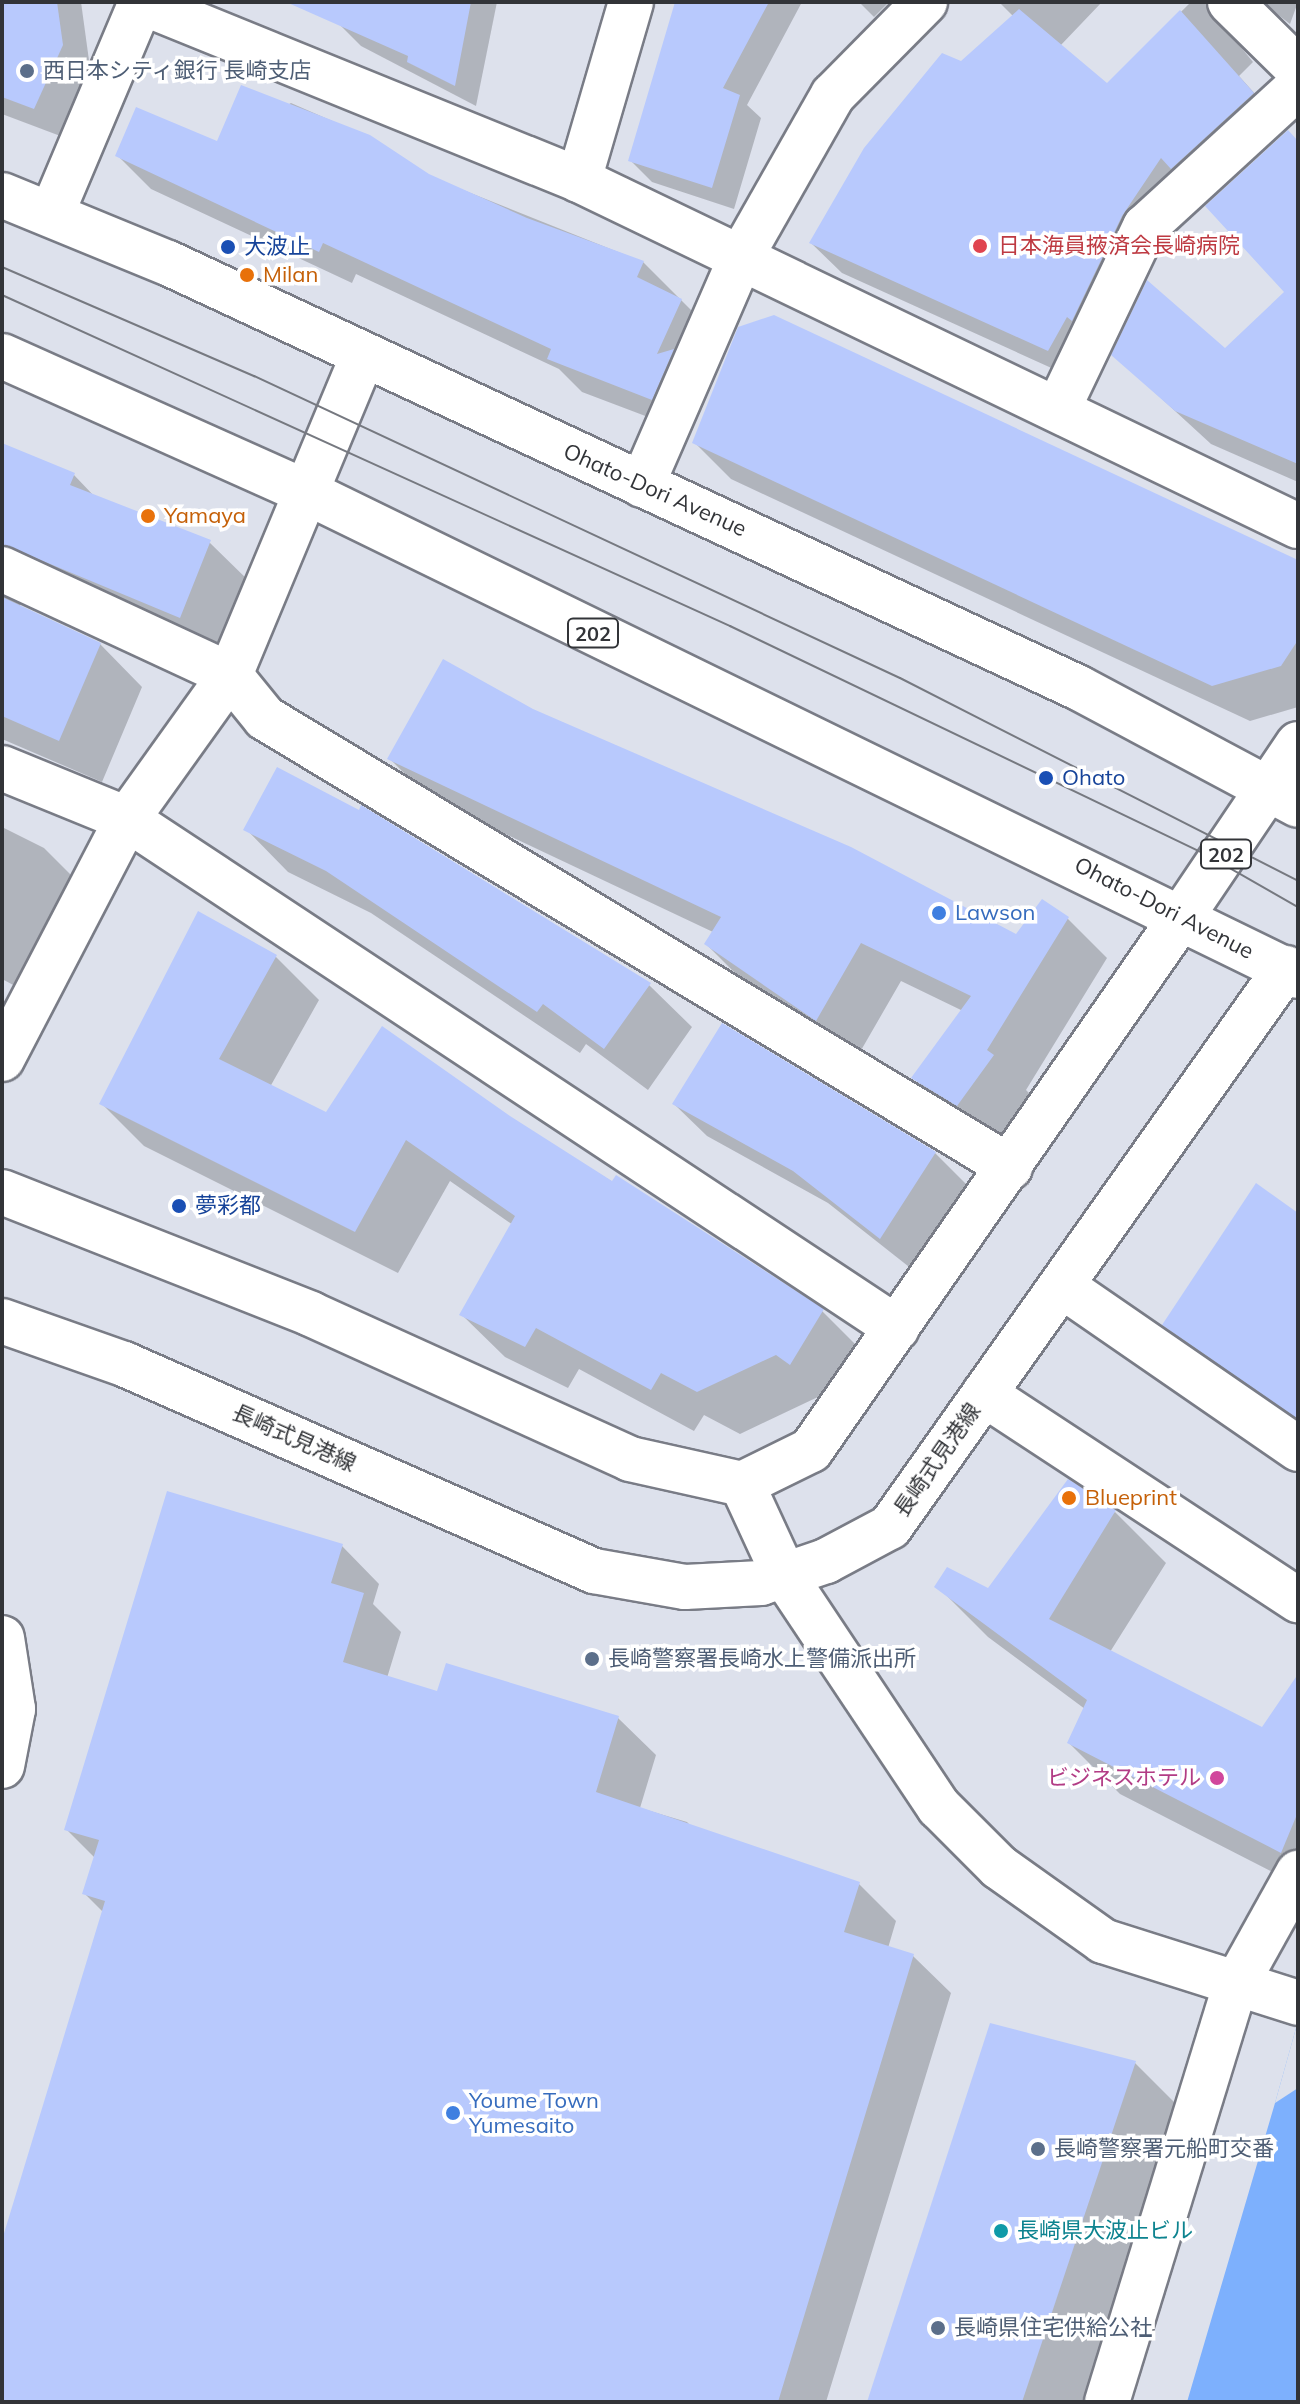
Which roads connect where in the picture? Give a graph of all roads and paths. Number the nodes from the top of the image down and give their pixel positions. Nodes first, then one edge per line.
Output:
1 (141, 2) edge
2 (631, 2) edge
3 (925, 2) edge
4 (1230, 2) edge
5 (1298, 69) edge
6 (1298, 87) edge
7 (579, 180) junction
8 (2, 195) edge
9 (52, 213) junction
10 (742, 255) junction
11 (363, 355) junction
12 (2, 356) edge
13 (1058, 409) junction
14 (642, 485) junction
15 (302, 490) junction
16 (1298, 526) edge
17 (2, 569) edge
18 (230, 675) junction
19 (1298, 744) edge
20 (2, 768) edge
21 (1284, 796) edge
22 (127, 819) junction
23 (1180, 919) junction
24 (1294, 963) edge
25 (2, 1059) edge
26 (1010, 1167) junction
27 (2, 1192) edge
28 (1062, 1286) junction
29 (2, 1321) edge
30 (897, 1328) junction
31 (984, 1394) junction
32 (1298, 1449) edge
33 (742, 1484) junction
34 (784, 1575) junction
35 (1298, 1600) edge
36 (2, 1638) edge
37 (2, 1766) edge
38 (1298, 1873) edge
39 (1234, 1988) junction
40 (1298, 2003) edge
41 (1107, 2402) edge

1 - 7 main road
1 - 9 main road
2 - 7 main road
3 - 10 main road
4 - 5 main road
6 - 13 main road
7 - 10 main road
8 - 9 main road, Ohato-Dori Avenue
9 - 11 main road, Ohato-Dori Avenue
10 - 13 main road
10 - 14 main road
11 - 14 main road, Ohato-Dori Avenue
11 - 15 main road
12 - 15 main road, Ohato-Dori Avenue / 202
13 - 16 main road
14 - 21 main road, Ohato-Dori Avenue
15 - 18 main road
15 - 23 main road, Ohato-Dori Avenue / 202
17 - 18 main road
18 - 22 main road
18 - 26 main road
19 - 21 main road, 202
20 - 22 main road
21 - 23 main road, 202
22 - 25 main road
22 - 30 main road
23 - 24 main road, Ohato-Dori Avenue / 202
23 - 26 main road
24 - 28 main road, 長崎式見港線
26 - 30 main road
27 - 33 main road
28 - 31 main road, 長崎式見港線
28 - 32 main road
29 - 34 main road, 長崎式見港線
30 - 33 main road
31 - 34 main road, 長崎式見港線
31 - 35 main road
33 - 34 main road
34 - 39 main road
36 - 37 main road
38 - 39 main road
39 - 40 main road
39 - 41 main road

